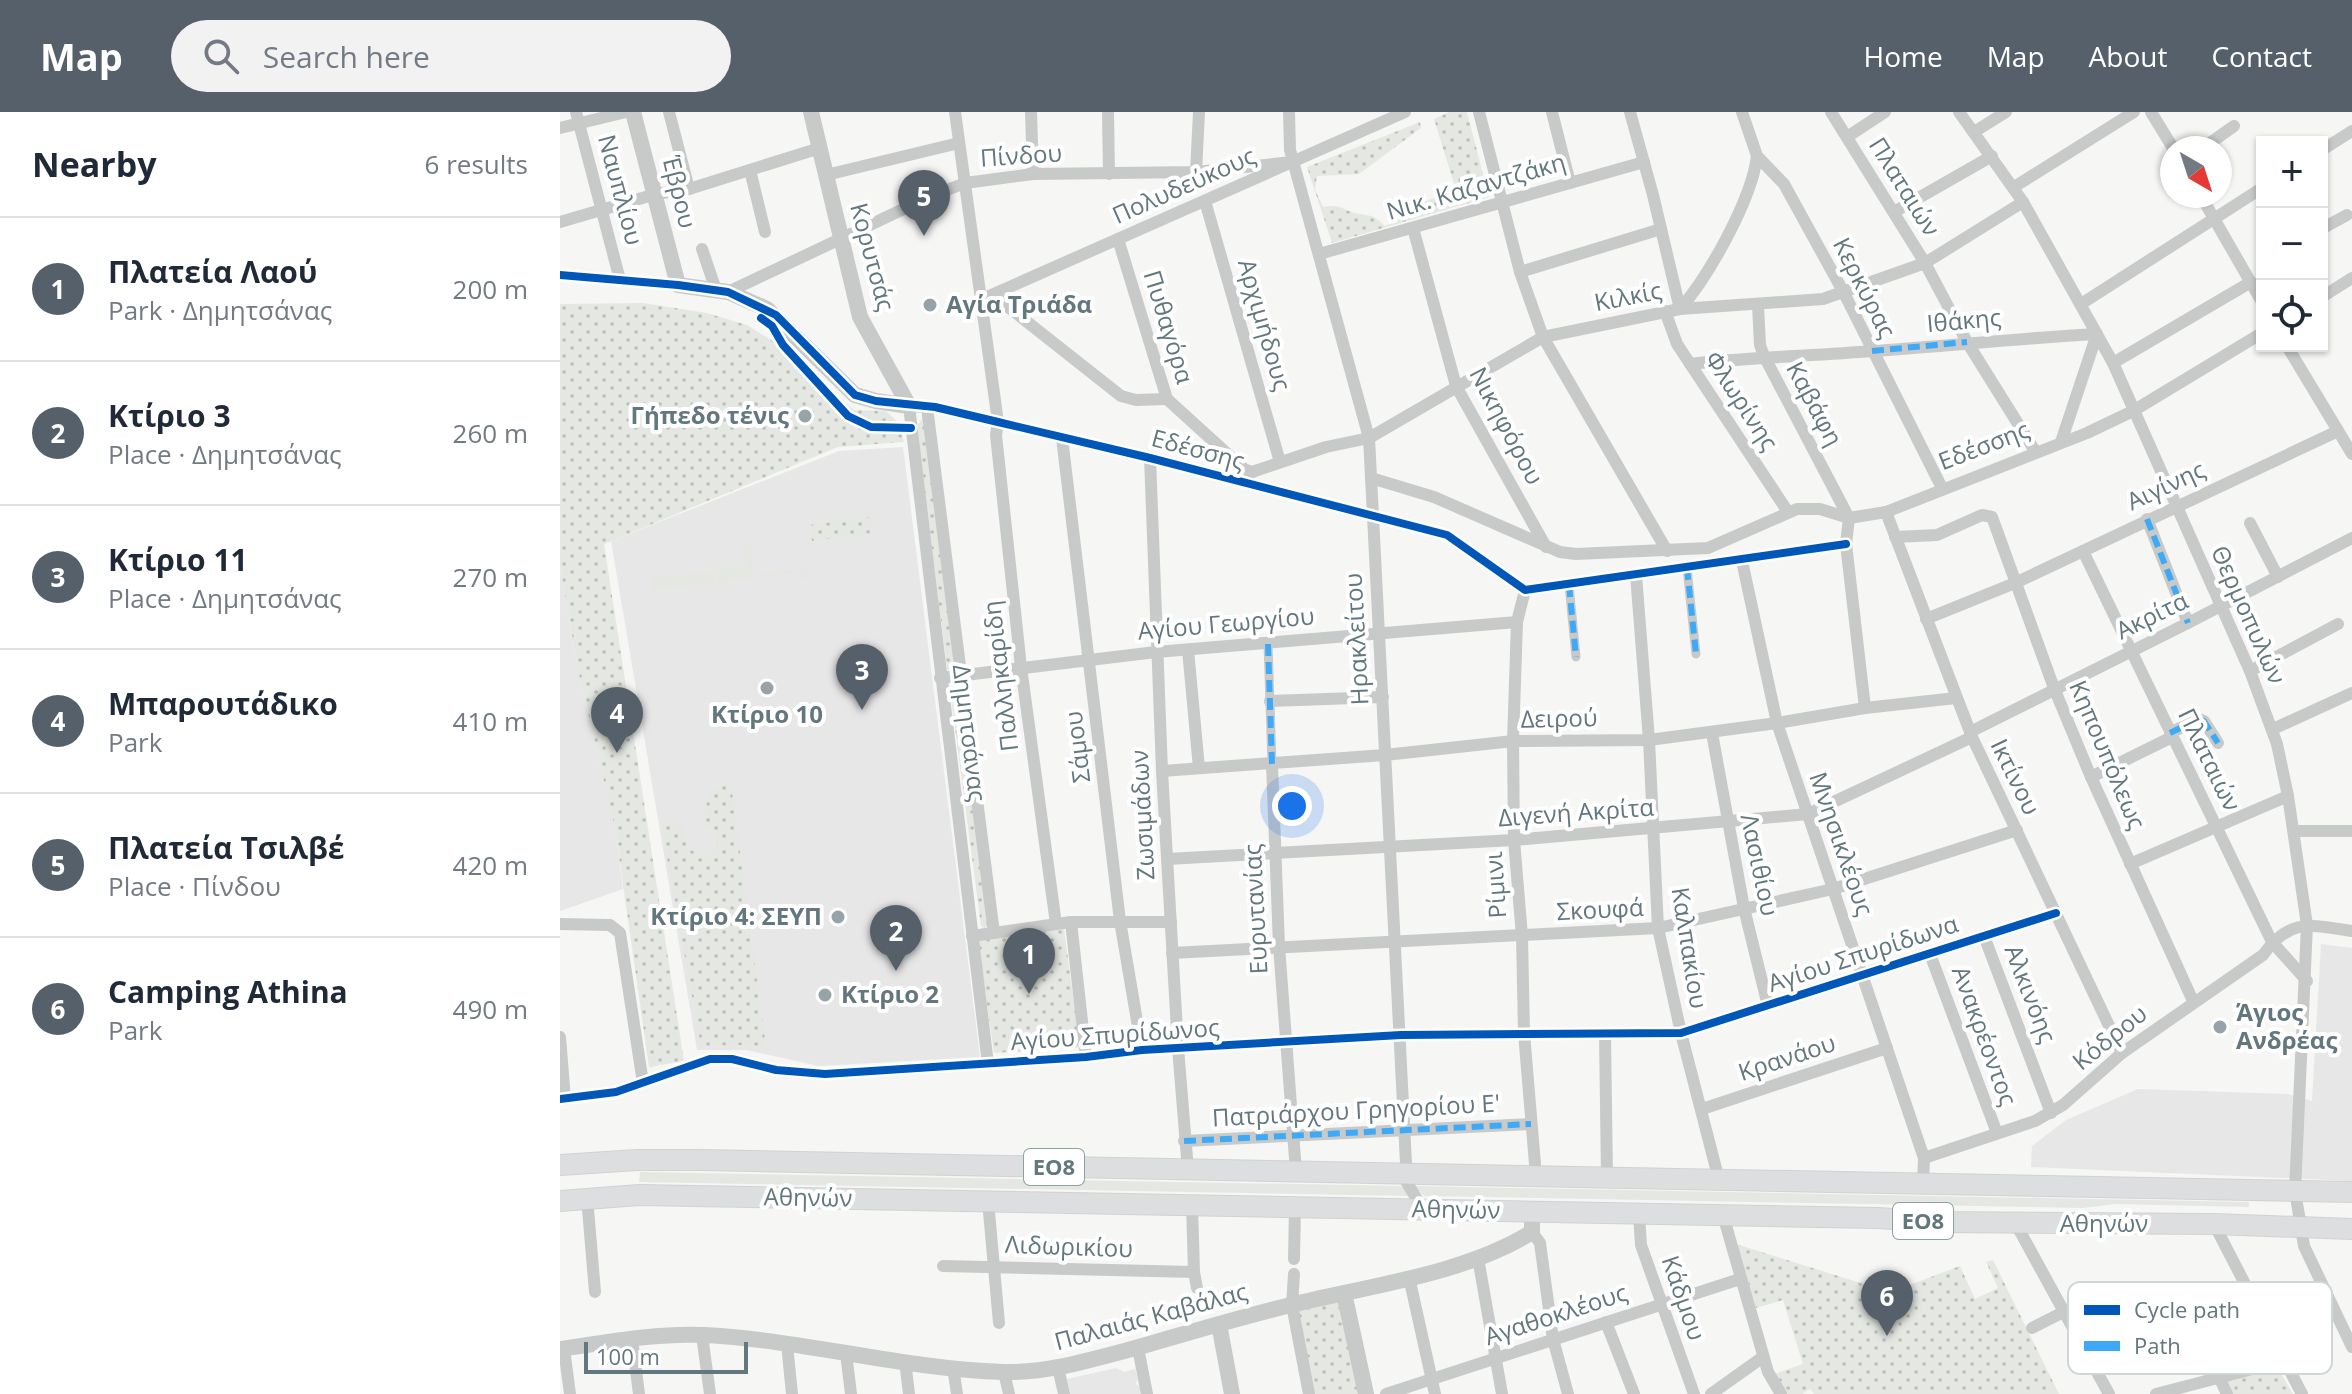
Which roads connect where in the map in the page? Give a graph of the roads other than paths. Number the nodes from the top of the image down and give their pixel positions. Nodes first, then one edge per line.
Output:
1 (626, 112) edge
2 (633, 112) edge
3 (669, 112) edge
4 (955, 112) edge
5 (1031, 112) edge
6 (1108, 112) edge
7 (1199, 112) edge
8 (1289, 112) edge
9 (1405, 112) edge
10 (1479, 112) edge
11 (1552, 112) edge
12 (1632, 112) edge
13 (1742, 112) edge
14 (1831, 112) edge
15 (1885, 112) edge
16 (1959, 112) edge
17 (2006, 112) edge
18 (2134, 112) edge
19 (2151, 112) edge
20 (813, 113) edge
21 (578, 118) edge
22 (1376, 118) edge
23 (2234, 126) dead end
24 (560, 128) edge
25 (2352, 131) edge
26 (1974, 132) junction
27 (2166, 136) edge
28 (2220, 136) edge
29 (1847, 137) junction
30 (959, 143) junction
31 (2328, 146) edge
32 (820, 148) junction
33 (1757, 156) junction
34 (1992, 156) junction
35 (1293, 162) junction
36 (1644, 162) junction
37 (750, 170) junction
38 (1196, 172) junction
39 (1033, 174) junction
40 (1109, 174) junction
41 (826, 175) junction
42 (965, 183) junction
43 (1570, 183) junction
44 (2014, 187) junction
45 (689, 189) junction
46 (2256, 192) edge
47 (656, 194) junction
48 (1205, 201) junction
49 (1503, 201) junction
50 (2023, 202) junction
51 (2208, 208) edge
52 (603, 209) junction
53 (1894, 212) junction
54 (2347, 215) dead end
55 (2213, 217) junction
56 (560, 222) edge
57 (2328, 225) edge
58 (1413, 228) junction
59 (1661, 229) junction
60 (765, 232) dead end
61 (1118, 239) junction
62 (841, 240) junction
63 (702, 249) dead end
64 (1319, 254) junction
65 (1925, 263) junction
66 (1520, 272) junction
67 (561, 273) edge
68 (2352, 278) edge
69 (620, 280) junction
70 (2251, 282) junction
71 (678, 285) junction
72 (722, 291) junction
73 (2256, 291) edge
74 (1844, 293) junction
75 (2328, 293) edge
76 (987, 298) junction
77 (2081, 304) junction
78 (1758, 305) junction
79 (1680, 309) junction
80 (1665, 311) junction
81 (2097, 334) junction
82 (1543, 337) junction
83 (2256, 337) edge
84 (1967, 342) junction
85 (1872, 351) junction
86 (2291, 352) edge
87 (1764, 356) junction
88 (2113, 363) junction
89 (1690, 364) junction
90 (1456, 386) junction
91 (1167, 399) junction
92 (909, 406) junction
93 (927, 407) junction
94 (2133, 411) junction
95 (998, 422) junction
96 (2338, 431) junction
97 (1062, 438) junction
98 (1369, 438) junction
99 (2061, 442) junction
100 (2035, 451) junction
101 (2352, 454) edge
102 (1150, 458) junction
103 (1280, 462) junction
104 (1252, 472) junction
105 (1371, 478) junction
106 (1243, 483) junction
107 (1942, 488) junction
108 (2175, 506) junction
109 (1788, 512) junction
110 (1886, 512) junction
111 (1373, 516) junction
112 (1849, 518) junction
113 (2147, 519) junction
114 (2250, 523) dead end
115 (1895, 537) junction
116 (2352, 538) edge
117 (1846, 544) junction
118 (1546, 547) junction
119 (1667, 551) junction
120 (2083, 551) junction
121 (1742, 561) junction
122 (1687, 568) junction
123 (1636, 575) junction
124 (2278, 577) junction
125 (2015, 583) junction
126 (1569, 585) junction
127 (1525, 590) junction
128 (2222, 606) junction
129 (1926, 619) junction
130 (1517, 622) junction
131 (2188, 623) junction
132 (2338, 624) dead end
133 (1379, 632) junction
134 (1268, 644) junction
135 (1188, 650) junction
136 (2131, 651) junction
137 (1156, 652) junction
138 (1696, 654) dead end
139 (1576, 657) dead end
140 (1090, 658) junction
141 (1021, 667) junction
142 (2250, 671) junction
143 (960, 676) junction
144 (940, 678) junction
145 (2054, 688) junction
146 (2352, 693) edge
147 (1383, 697) junction
148 (1956, 698) junction
149 (1270, 701) junction
150 (1865, 708) junction
151 (1777, 723) junction
152 (2273, 729) junction
153 (1712, 733) junction
154 (1971, 734) junction
155 (2171, 735) junction
156 (1649, 740) junction
157 (1513, 741) junction
158 (2218, 743) dead end
159 (1385, 755) junction
160 (1272, 764) junction
161 (1199, 768) junction
162 (1162, 771) junction
163 (2091, 777) junction
164 (2288, 796) junction
165 (1808, 814) junction
166 (1727, 822) junction
167 (2217, 825) junction
168 (1652, 829) junction
169 (2017, 830) junction
170 (2294, 831) junction
171 (2352, 831) edge
172 (1514, 840) junction
173 (1391, 847) junction
174 (1274, 853) junction
175 (1167, 859) junction
176 (2130, 864) junction
177 (1833, 889) junction
178 (1744, 908) junction
179 (2056, 913) junction
180 (1120, 921) junction
181 (1071, 922) junction
182 (1171, 922) junction
183 (560, 924) edge
184 (1056, 924) junction
185 (2307, 925) junction
186 (1658, 928) junction
187 (2352, 931) edge
188 (994, 933) junction
189 (972, 936) junction
190 (1522, 936) junction
191 (1984, 936) junction
192 (2272, 942) junction
193 (1395, 943) junction
194 (1279, 946) junction
195 (1172, 953) junction
196 (1930, 954) junction
197 (1862, 975) junction
198 (2307, 981) junction
199 (2193, 1001) junction
200 (1768, 1006) junction
201 (1524, 1033) junction
202 (1605, 1033) junction
203 (1681, 1033) junction
204 (1401, 1035) junction
205 (560, 1037) edge
206 (1286, 1043) junction
207 (1178, 1048) junction
208 (1887, 1048) junction
209 (1142, 1050) junction
210 (2122, 1053) junction
211 (1086, 1057) junction
212 (988, 1064) junction
213 (643, 1083) junction
214 (562, 1099) edge
215 (1702, 1109) junction
216 (2051, 1113) junction
217 (1531, 1124) junction
218 (1405, 1131) junction
219 (1997, 1133) junction
220 (1294, 1134) junction
221 (1184, 1141) junction
222 (1924, 1158) junction
223 (560, 1165) edge
224 (1188, 1170) junction
225 (1296, 1172) junction
226 (1407, 1174) junction
227 (1536, 1176) junction
228 (1607, 1178) junction
229 (1719, 1180) junction
230 (1923, 1184) junction
231 (2295, 1191) junction
232 (2352, 1192) edge
233 (587, 1197) junction
234 (560, 1201) edge
235 (988, 1201) junction
236 (1192, 1205) junction
237 (1295, 1207) junction
238 (1423, 1209) junction
239 (1639, 1214) junction
240 (1723, 1215) junction
241 (1532, 1222) junction
242 (2016, 1224) junction
243 (2214, 1224) junction
244 (2300, 1228) junction
245 (2352, 1229) edge
246 (1478, 1258) junction
247 (1294, 1259) dead end
248 (943, 1266) dead end
249 (994, 1267) junction
250 (1194, 1272) junction
251 (1294, 1274) dead end
252 (1409, 1277) junction
253 (1740, 1279) junction
254 (2243, 1282) edge
255 (2321, 1282) edge
256 (1197, 1288) dead end
257 (595, 1292) dead end
258 (1344, 1293) junction
259 (1661, 1304) junction
260 (1292, 1305) junction
261 (2332, 1306) edge
262 (2068, 1310) edge
263 (2063, 1312) junction
264 (2068, 1321) edge
265 (1606, 1322) junction
266 (999, 1323) dead end
267 (1219, 1324) junction
268 (2032, 1328) dead end
269 (702, 1335) junction
270 (632, 1339) junction
271 (1553, 1339) junction
272 (787, 1344) junction
273 (2352, 1347) edge
274 (1138, 1348) junction
275 (562, 1349) edge
276 (846, 1353) junction
277 (1763, 1357) junction
278 (1496, 1358) junction
279 (905, 1361) junction
280 (953, 1367) junction
281 (1058, 1367) junction
282 (1004, 1372) junction
283 (2098, 1374) edge
284 (2231, 1374) edge
285 (2290, 1374) edge
286 (2219, 1377) junction
287 (1431, 1379) junction
288 (570, 1394) edge
289 (639, 1394) edge
290 (710, 1394) edge
291 (792, 1394) edge
292 (851, 1394) edge
293 (909, 1394) edge
294 (957, 1394) edge
295 (1009, 1394) edge
296 (1064, 1394) edge
297 (1147, 1394) edge
298 (1232, 1394) edge
299 (1309, 1394) edge
300 (1366, 1394) edge
301 (1386, 1394) edge
302 (1435, 1394) edge
303 (1502, 1394) edge
304 (1568, 1394) edge
305 (1634, 1394) edge
306 (1694, 1394) edge
307 (1711, 1394) edge
308 (1781, 1394) edge
309 (2109, 1394) edge
310 (2156, 1394) edge
311 (2227, 1394) edge
312 (2302, 1394) edge

1 - 21 street
2 - 47 street, Έβρου
3 - 45 street
4 - 30 street, Παλληκαρίδη
5 - 39 street
6 - 40 street
7 - 38 street
8 - 35 street, Ηρακλείτου
9 - 22 street, Πολυδεύκους
10 - 49 street
11 - 43 street
12 - 36 street
13 - 33 street, Κερκύρας
14 - 29 street, Πλαταιών
15 - 29 street
16 - 26 street, Θερμοπυλών
17 - 26 street
18 - 44 street
19 - 27 street
20 - 32 street, Κορυτσάς
21 - 24 street
21 - 52 street, Ναυπλίου
22 - 35 street, Πολυδεύκους
23 - 28 street
25 - 31 street
26 - 34 street, Θερμοπυλών
29 - 53 street, Πλαταιών
30 - 41 street
30 - 42 street, Παλληκαρίδη
32 - 37 street
32 - 41 street, Κορυτσάς
33 - 74 street, Κερκύρας
33 - 79 street
34 - 44 street, Θερμοπυλών
34 - 53 street
35 - 38 street, Πίνδου
35 - 48 street, Πολυδεύκους
35 - 64 street, Ηρακλείτου
36 - 43 street, Νικ. Καζαντζάκη
36 - 59 street
37 - 45 street
37 - 60 street
38 - 40 street, Πίνδου
39 - 40 street, Πίνδου
39 - 42 street, Πίνδου
41 - 62 street, Κορυτσάς
42 - 62 street, Πίνδου
42 - 76 street, Παλληκαρίδη
43 - 49 street, Νικ. Καζαντζάκη
44 - 50 street, Θερμοπυλών
45 - 47 street
46 - 55 street
47 - 52 street
47 - 71 street, Έβρου
48 - 61 street, Πολυδεύκους
48 - 103 street, Αρχιμήδους
49 - 58 street, Νικ. Καζαντζάκη
49 - 66 street
50 - 65 street, Κιλκίς
50 - 77 street, Θερμοπυλών
51 - 55 street
52 - 56 street
52 - 69 street, Ναυπλίου
53 - 65 street, Πλαταιών
54 - 57 street
55 - 70 street
55 - 77 street
58 - 64 street, Νικ. Καζαντζάκη
58 - 90 street, Νικηφόρου
59 - 66 street
59 - 79 street
61 - 76 street, Πολυδεύκους
61 - 91 street, Πυθαγόρα
62 - 72 street, Πίνδου
62 - 92 street, Κορυτσάς
63 - 72 street
64 - 98 street, Ηρακλείτου
65 - 74 street, Κιλκίς
65 - 84 street, Πλαταιών
66 - 82 street
67 - 69 street, Εδέσσης
68 - 75 street
69 - 71 street, Εδέσσης
70 - 73 street
70 - 88 street
71 - 72 street, Εδέσσης
72 - 92 street, Εδέσσης
74 - 78 street, Κιλκίς
74 - 85 street, Κερκύρας
76 - 91 street
76 - 95 street, Παλληκαρίδη
77 - 81 street, Θερμοπυλών
78 - 79 street, Κιλκίς
78 - 87 street, Καβάφη
79 - 80 street, Κιλκίς
80 - 82 street, Κιλκίς
80 - 89 street, Φλωρίνης
81 - 84 street, Ιθάκης
81 - 88 street, Θερμοπυλών
81 - 99 street
82 - 90 street, Κιλκίς
82 - 119 street
83 - 94 street, Εδέσσης
84 - 85 street, Ιθάκης
84 - 100 street, Πλαταιών
85 - 87 street, Ιθάκης
85 - 107 street, Κερκύρας
86 - 96 street
87 - 89 street, Ιθάκης
87 - 112 street, Καβάφη
88 - 94 street, Θερμοπυλών
89 - 109 street, Φλωρίνης
90 - 98 street, Κιλκίς
90 - 118 street, Νικηφόρου
91 - 104 street, Πυθαγόρα
92 - 93 street, Εδέσσης
92 - 144 street, Δημητσάνας
93 - 95 street, Εδέσσης
93 - 143 street, Δημητσάνας
94 - 99 street, Εδέσσης
94 - 108 street, Θερμοπυλών
95 - 97 street, Εδέσσης
95 - 141 street, Παλληκαρίδη
96 - 101 street
96 - 108 street, Αιγίνης
97 - 102 street, Εδέσσης
97 - 140 street, Σάμου
98 - 103 street, Κιλκίς
98 - 105 street, Ηρακλείτου
99 - 100 street, Εδέσσης
100 - 107 street, Εδέσσης
102 - 106 street, Εδέσσης
102 - 137 street, Ζωσιμάδων
103 - 104 street, Κιλκίς
104 - 106 street
105 - 111 street, Ηρακλείτου
105 - 118 street, Εδέσσης
106 - 111 street, Εδέσσης
107 - 110 street, Εδέσσης
108 - 113 street, Αιγίνης
108 - 128 street, Θερμοπυλών
109 - 112 street, Εδέσσης
109 - 119 street, Εδέσσης
110 - 112 street, Εδέσσης
110 - 115 street, Ικτίνου
111 - 127 street, Εδέσσης
111 - 133 street, Ηρακλείτου
112 - 117 street
113 - 120 street, Αιγίνης
113 - 131 street
114 - 124 street
115 - 125 street, Κηπουπόλεως
115 - 129 street, Ικτίνου
116 - 124 street, Ακρίτα
117 - 121 street
117 - 150 street
118 - 119 street, Εδέσσης
120 - 125 street, Αιγίνης
120 - 136 street, Πλαταιών
121 - 122 street
121 - 151 street, Μνησικλέους
122 - 123 street
122 - 138 street
123 - 126 street
123 - 156 street, Καλπακίου
124 - 128 street, Ακρίτα
125 - 129 street, Αιγίνης
125 - 145 street, Κηπουπόλεως
126 - 127 street
126 - 139 street
127 - 130 street, Ρίμινι
128 - 131 street, Ακρίτα
128 - 142 street, Θερμοπυλών
129 - 148 street, Ικτίνου
130 - 133 street, Αγίου Γεωργίου
130 - 157 street, Ρίμινι
131 - 136 street, Ακρίτα
132 - 142 street
133 - 134 street, Αγίου Γεωργίου
133 - 147 street, Ηρακλείτου
134 - 135 street, Αγίου Γεωργίου
134 - 149 street, Ευρυτανίας
135 - 137 street, Αγίου Γεωργίου
135 - 161 street
136 - 145 street, Ακρίτα
136 - 155 street, Πλαταιών
137 - 140 street, Αγίου Γεωργίου
137 - 162 street, Ζωσιμάδων
140 - 141 street, Αγίου Γεωργίου
140 - 180 street, Σάμου
141 - 143 street, Αγίου Γεωργίου
141 - 184 street, Παλληκαρίδη
142 - 152 street, Θερμοπυλών
143 - 144 street, Αγίου Γεωργίου
143 - 188 street, Δημητσάνας
144 - 189 street, Δημητσάνας
145 - 154 street, Ακρίτα
145 - 163 street, Κηπουπόλεως
146 - 152 street
147 - 149 street
147 - 159 street, Ηρακλείτου
148 - 150 street, Δειρού
148 - 154 street, Ικτίνου
149 - 160 street, Ευρυτανίας
150 - 151 street, Δειρού
151 - 153 street, Δειρού
151 - 165 street, Μνησικλέους
152 - 164 street, Θερμοπυλών
153 - 156 street, Δειρού
153 - 166 street, Λασιθίου
154 - 165 street, Διγενή Ακρίτα
154 - 169 street, Ικτίνου
155 - 158 street
155 - 163 street
155 - 167 street, Πλαταιών
156 - 157 street, Δειρού
156 - 168 street, Καλπακίου
157 - 159 street, Δειρού
157 - 172 street, Ρίμινι
159 - 160 street, Δειρού
159 - 173 street, Ηρακλείτου
160 - 161 street, Δειρού
160 - 174 street, Ευρυτανίας
161 - 162 street, Δειρού
162 - 175 street, Ζωσιμάδων
163 - 176 street, Κηπουπόλεως
164 - 167 street
164 - 170 street, Θερμοπυλών
165 - 166 street, Διγενή Ακρίτα
165 - 177 street, Μνησικλέους
166 - 168 street, Διγενή Ακρίτα
166 - 178 street, Λασιθίου
167 - 176 street
167 - 192 street, Πλαταιών
168 - 172 street, Διγενή Ακρίτα
168 - 186 street, Καλπακίου
169 - 177 street, Σκουφά
169 - 179 street, Ικτίνου
170 - 171 street
170 - 185 street, Θερμοπυλών
172 - 173 street, Διγενή Ακρίτα
172 - 190 street, Ρίμινι
173 - 174 street, Διγενή Ακρίτα
173 - 193 street, Ηρακλείτου
174 - 175 street, Διγενή Ακρίτα
174 - 194 street, Ευρυτανίας
175 - 182 street, Ζωσιμάδων
176 - 199 street, Κηπουπόλεως
177 - 178 street, Σκουφά
177 - 197 street, Μνησικλέους
178 - 186 street, Σκουφά
178 - 200 street, Λασιθίου
179 - 191 street, Αγίου Σπυρίδωνα
179 - 210 street, Ικτίνου
180 - 181 street
180 - 182 street
180 - 209 street, Σάμου
181 - 184 street
181 - 211 street
182 - 195 street, Ζωσιμάδων
183 - 213 street
184 - 188 street
185 - 187 street
185 - 192 street, Κόδρου
185 - 198 street, Θερμοπυλών
186 - 190 street, Σκουφά
186 - 203 street, Καλπακίου
188 - 189 street
189 - 212 street, Δημητσάνας
190 - 193 street, Σκουφά
190 - 201 street, Ρίμινι
191 - 196 street, Αγίου Σπυρίδωνα
191 - 216 street, Αλκινόης
192 - 198 street, Πλαταιών
192 - 199 street, Κόδρου
193 - 194 street, Σκουφά
193 - 204 street, Ηρακλείτου
194 - 195 street, Σκουφά
194 - 206 street, Ευρυτανίας
195 - 207 street, Ζωσιμάδων
196 - 197 street, Αγίου Σπυρίδωνα
196 - 219 street, Ανακρέοντος
197 - 200 street, Αγίου Σπυρίδωνα
197 - 208 street, Μνησικλέους
198 - 231 street, Θερμοπυλών
199 - 210 street, Κόδρου
200 - 203 street, Αγίου Σπυρίδωνα
201 - 202 street, Αγίου Σπυρίδωνος
201 - 204 street, Αγίου Σπυρίδωνος
201 - 217 street, Ρίμινι
202 - 203 street, Αγίου Σπυρίδωνος
202 - 228 street
203 - 215 street, Καλπακίου
204 - 206 street, Αγίου Σπυρίδωνος
204 - 218 street, Ηρακλείτου
205 - 214 street
206 - 207 street, Αγίου Σπυρίδωνος
206 - 220 street, Ευρυτανίας
207 - 209 street, Αγίου Σπυρίδωνος
207 - 221 street, Ζωσιμάδων
208 - 215 street, Κρανάου
208 - 222 street, Μνησικλέους
209 - 211 street, Αγίου Σπυρίδωνος
210 - 216 street, Κόδρου
211 - 212 street, Αγίου Σπυρίδωνος
212 - 213 street, Αγίου Σπυρίδωνος
213 - 214 street, Αγίου Σπυρίδωνος
215 - 229 street, Καλπακίου
216 - 219 street, Κόδρου
217 - 218 street, Πατριάρχου Γρηγορίου Ε'
217 - 227 street, Ρίμινι
218 - 220 street, Πατριάρχου Γρηγορίου Ε'
218 - 226 street, Ηρακλείτου
219 - 222 street, Κόδρου
220 - 221 street, Πατριάρχου Γρηγορίου Ε'
220 - 225 street, Ευρυτανίας
221 - 224 street, Ζωσιμάδων
222 - 230 street, Μνησικλέους
223 - 224 highway, Αθηνών / ΕΟ8
224 - 225 highway, Αθηνών / ΕΟ8
225 - 226 highway, Αθηνών / ΕΟ8
226 - 227 highway, Αθηνών / ΕΟ8
226 - 238 street
227 - 228 highway, Αθηνών / ΕΟ8
228 - 229 highway, Αθηνών / ΕΟ8
229 - 230 highway, Αθηνών / ΕΟ8
230 - 231 highway, Αθηνών / ΕΟ8
231 - 232 highway, Αθηνών / ΕΟ8
231 - 244 street, Θερμοπυλών
233 - 234 highway, Αθηνών / ΕΟ8
233 - 235 highway, Αθηνών / ΕΟ8
233 - 257 street
235 - 236 highway, Αθηνών / ΕΟ8
235 - 249 street
236 - 237 highway, Αθηνών / ΕΟ8
236 - 250 street
237 - 238 highway, Αθηνών / ΕΟ8
237 - 247 street
238 - 241 highway, Αθηνών / ΕΟ8
239 - 240 highway, Αθηνών / ΕΟ8
239 - 241 highway, Αθηνών / ΕΟ8
239 - 259 street, Κάδμου
240 - 242 highway, Αθηνών / ΕΟ8
240 - 253 street
241 - 246 street, Παλαιάς Καβάλας
241 - 271 street
242 - 243 highway, Αθηνών / ΕΟ8
242 - 263 street
243 - 244 highway, Αθηνών / ΕΟ8
243 - 254 street
244 - 245 highway, Αθηνών / ΕΟ8
244 - 255 street, Θερμοπυλών
246 - 252 street, Παλαιάς Καβάλας
246 - 278 street
248 - 249 street, Λιδωρικίου
249 - 250 street, Λιδωρικίου
249 - 266 street
250 - 256 street
251 - 260 street
252 - 258 street, Παλαιάς Καβάλας
252 - 287 street
253 - 259 street, Αγαθοκλέους
253 - 277 street
258 - 260 street, Παλαιάς Καβάλας
258 - 300 street
259 - 265 street, Αγαθοκλέους
259 - 306 street, Κάδμου
260 - 267 street, Παλαιάς Καβάλας
260 - 299 street
261 - 273 street, Θερμοπυλών
262 - 263 street
263 - 264 street
263 - 268 street
265 - 271 street, Αγαθοκλέους
265 - 305 street
267 - 274 street, Παλαιάς Καβάλας
267 - 298 street
269 - 270 street, Παλαιάς Καβάλας
269 - 272 street, Παλαιάς Καβάλας
269 - 290 street
270 - 275 street, Παλαιάς Καβάλας
270 - 289 street
271 - 278 street, Αγαθοκλέους
271 - 304 street
272 - 276 street, Παλαιάς Καβάλας
272 - 291 street
274 - 281 street, Παλαιάς Καβάλας
274 - 297 street
275 - 288 street
276 - 279 street, Παλαιάς Καβάλας
276 - 292 street
277 - 307 street
277 - 308 street
278 - 287 street, Αγαθοκλέους
278 - 303 street
279 - 280 street, Παλαιάς Καβάλας
279 - 293 street
280 - 282 street, Παλαιάς Καβάλας
280 - 294 street
281 - 282 street, Παλαιάς Καβάλας
281 - 296 street
282 - 295 street
283 - 309 street
284 - 286 street
285 - 312 street
286 - 310 street
286 - 311 street
287 - 301 street, Αγαθοκλέους
287 - 302 street

